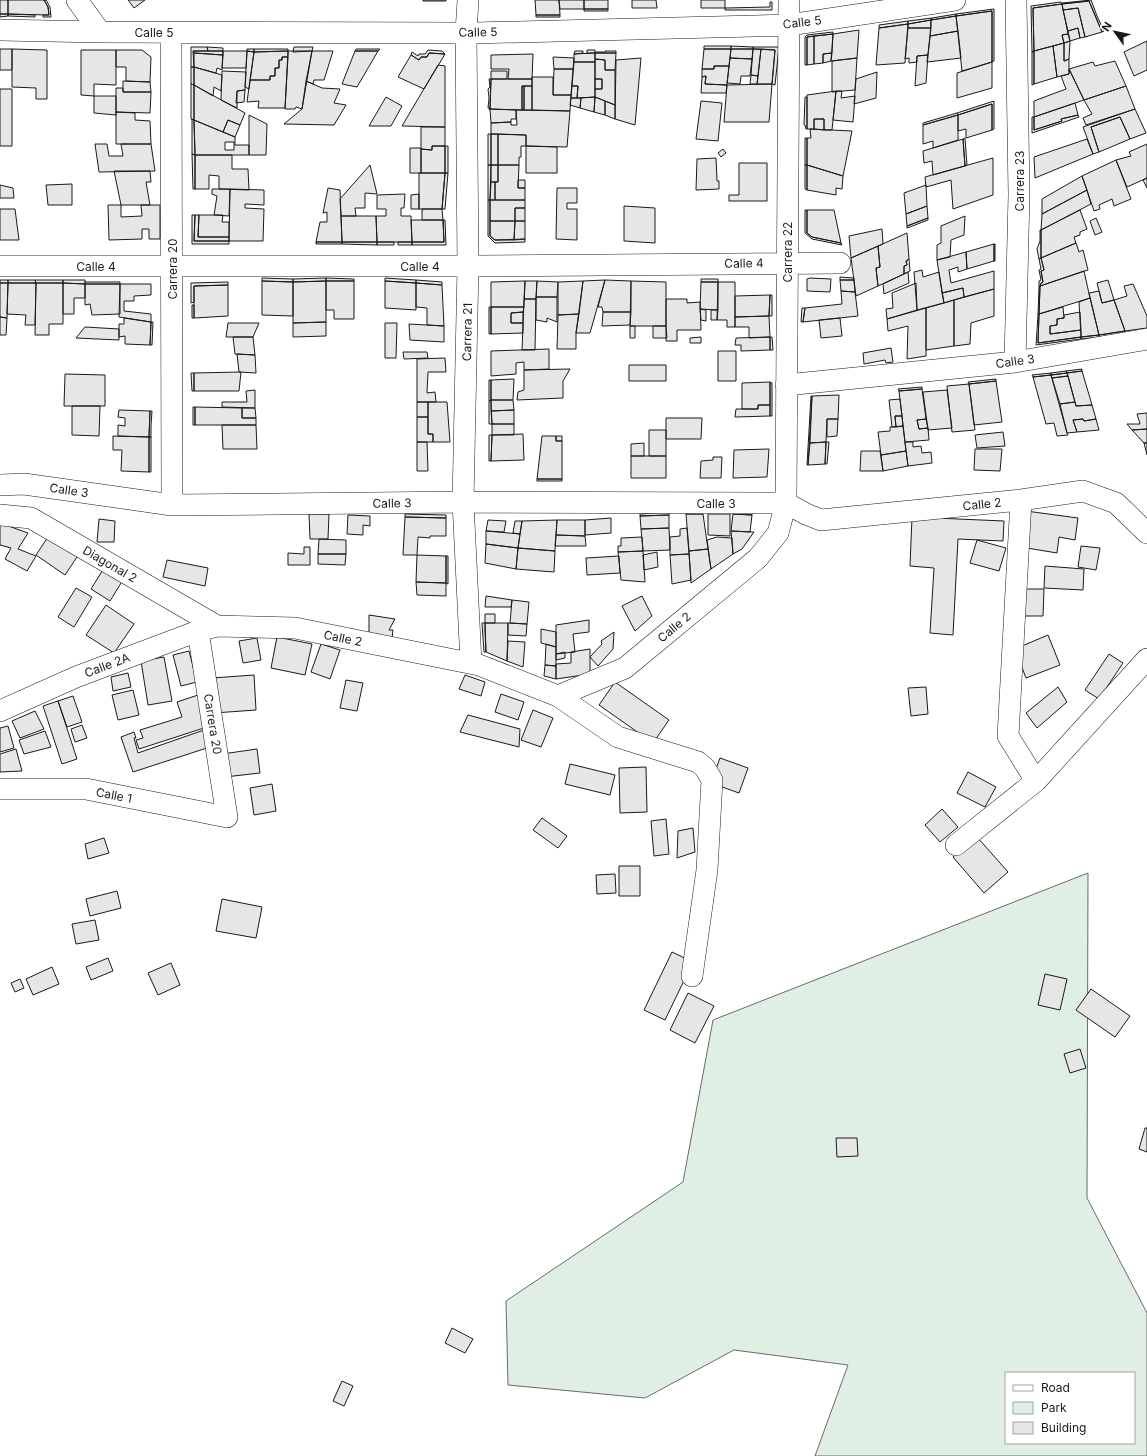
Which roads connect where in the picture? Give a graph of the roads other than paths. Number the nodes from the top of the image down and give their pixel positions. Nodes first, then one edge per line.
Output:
1 (77, 0) edge
2 (468, 0) edge
3 (789, 0) edge
4 (955, 0) edge
5 (1016, 0) edge
6 (789, 25) junction
7 (0, 30) edge
8 (100, 32) junction
9 (171, 32) junction
10 (466, 32) junction
11 (787, 263) junction
12 (840, 263) dead end
13 (0, 266) edge
14 (172, 266) junction
15 (468, 266) junction
16 (1147, 339) edge
17 (1015, 362) junction
18 (786, 385) junction
19 (0, 485) edge
20 (1021, 500) junction
21 (463, 502) junction
22 (786, 503) junction
23 (172, 505) junction
24 (0, 515) edge
25 (1147, 533) edge
26 (207, 628) junction
27 (1147, 659) edge
28 (471, 663) junction
29 (558, 696) junction
30 (0, 711) edge
31 (1036, 781) junction
32 (0, 789) edge
33 (227, 817) joint
34 (956, 845) dead end
35 (692, 976) dead end

1 - 8 street
2 - 10 street, Carrera 21
3 - 6 street, Carrera 22
4 - 6 street, Calle 5
5 - 17 street, Carrera 23
6 - 10 street, Calle 5
6 - 11 street, Carrera 22
7 - 8 street, Calle 5
8 - 9 street, Calle 5
9 - 10 street, Calle 5
9 - 14 street, Carrera 20
10 - 15 street, Carrera 21
11 - 12 street, Calle 4
11 - 15 street, Calle 4
11 - 18 street, Carrera 22
13 - 14 street, Calle 4
14 - 15 street, Calle 4
14 - 23 street, Carrera 20
15 - 21 street, Carrera 21
16 - 17 street, Calle 3
17 - 18 street, Calle 3
18 - 22 street, Carrera 22
19 - 23 street, Calle 3
20 - 22 street, Calle 2
20 - 25 street, Calle 2
20 - 31 street
21 - 22 street, Calle 3
21 - 23 street, Calle 3
21 - 28 street, Carrera 21
22 - 29 street, Calle 2
24 - 26 street, Diagonal 2
26 - 28 street, Calle 2
26 - 30 street, Calle 2A
26 - 33 street, Carrera 20
27 - 31 street
28 - 29 street, Calle 2
29 - 35 street
31 - 34 street
32 - 33 street, Calle 1

